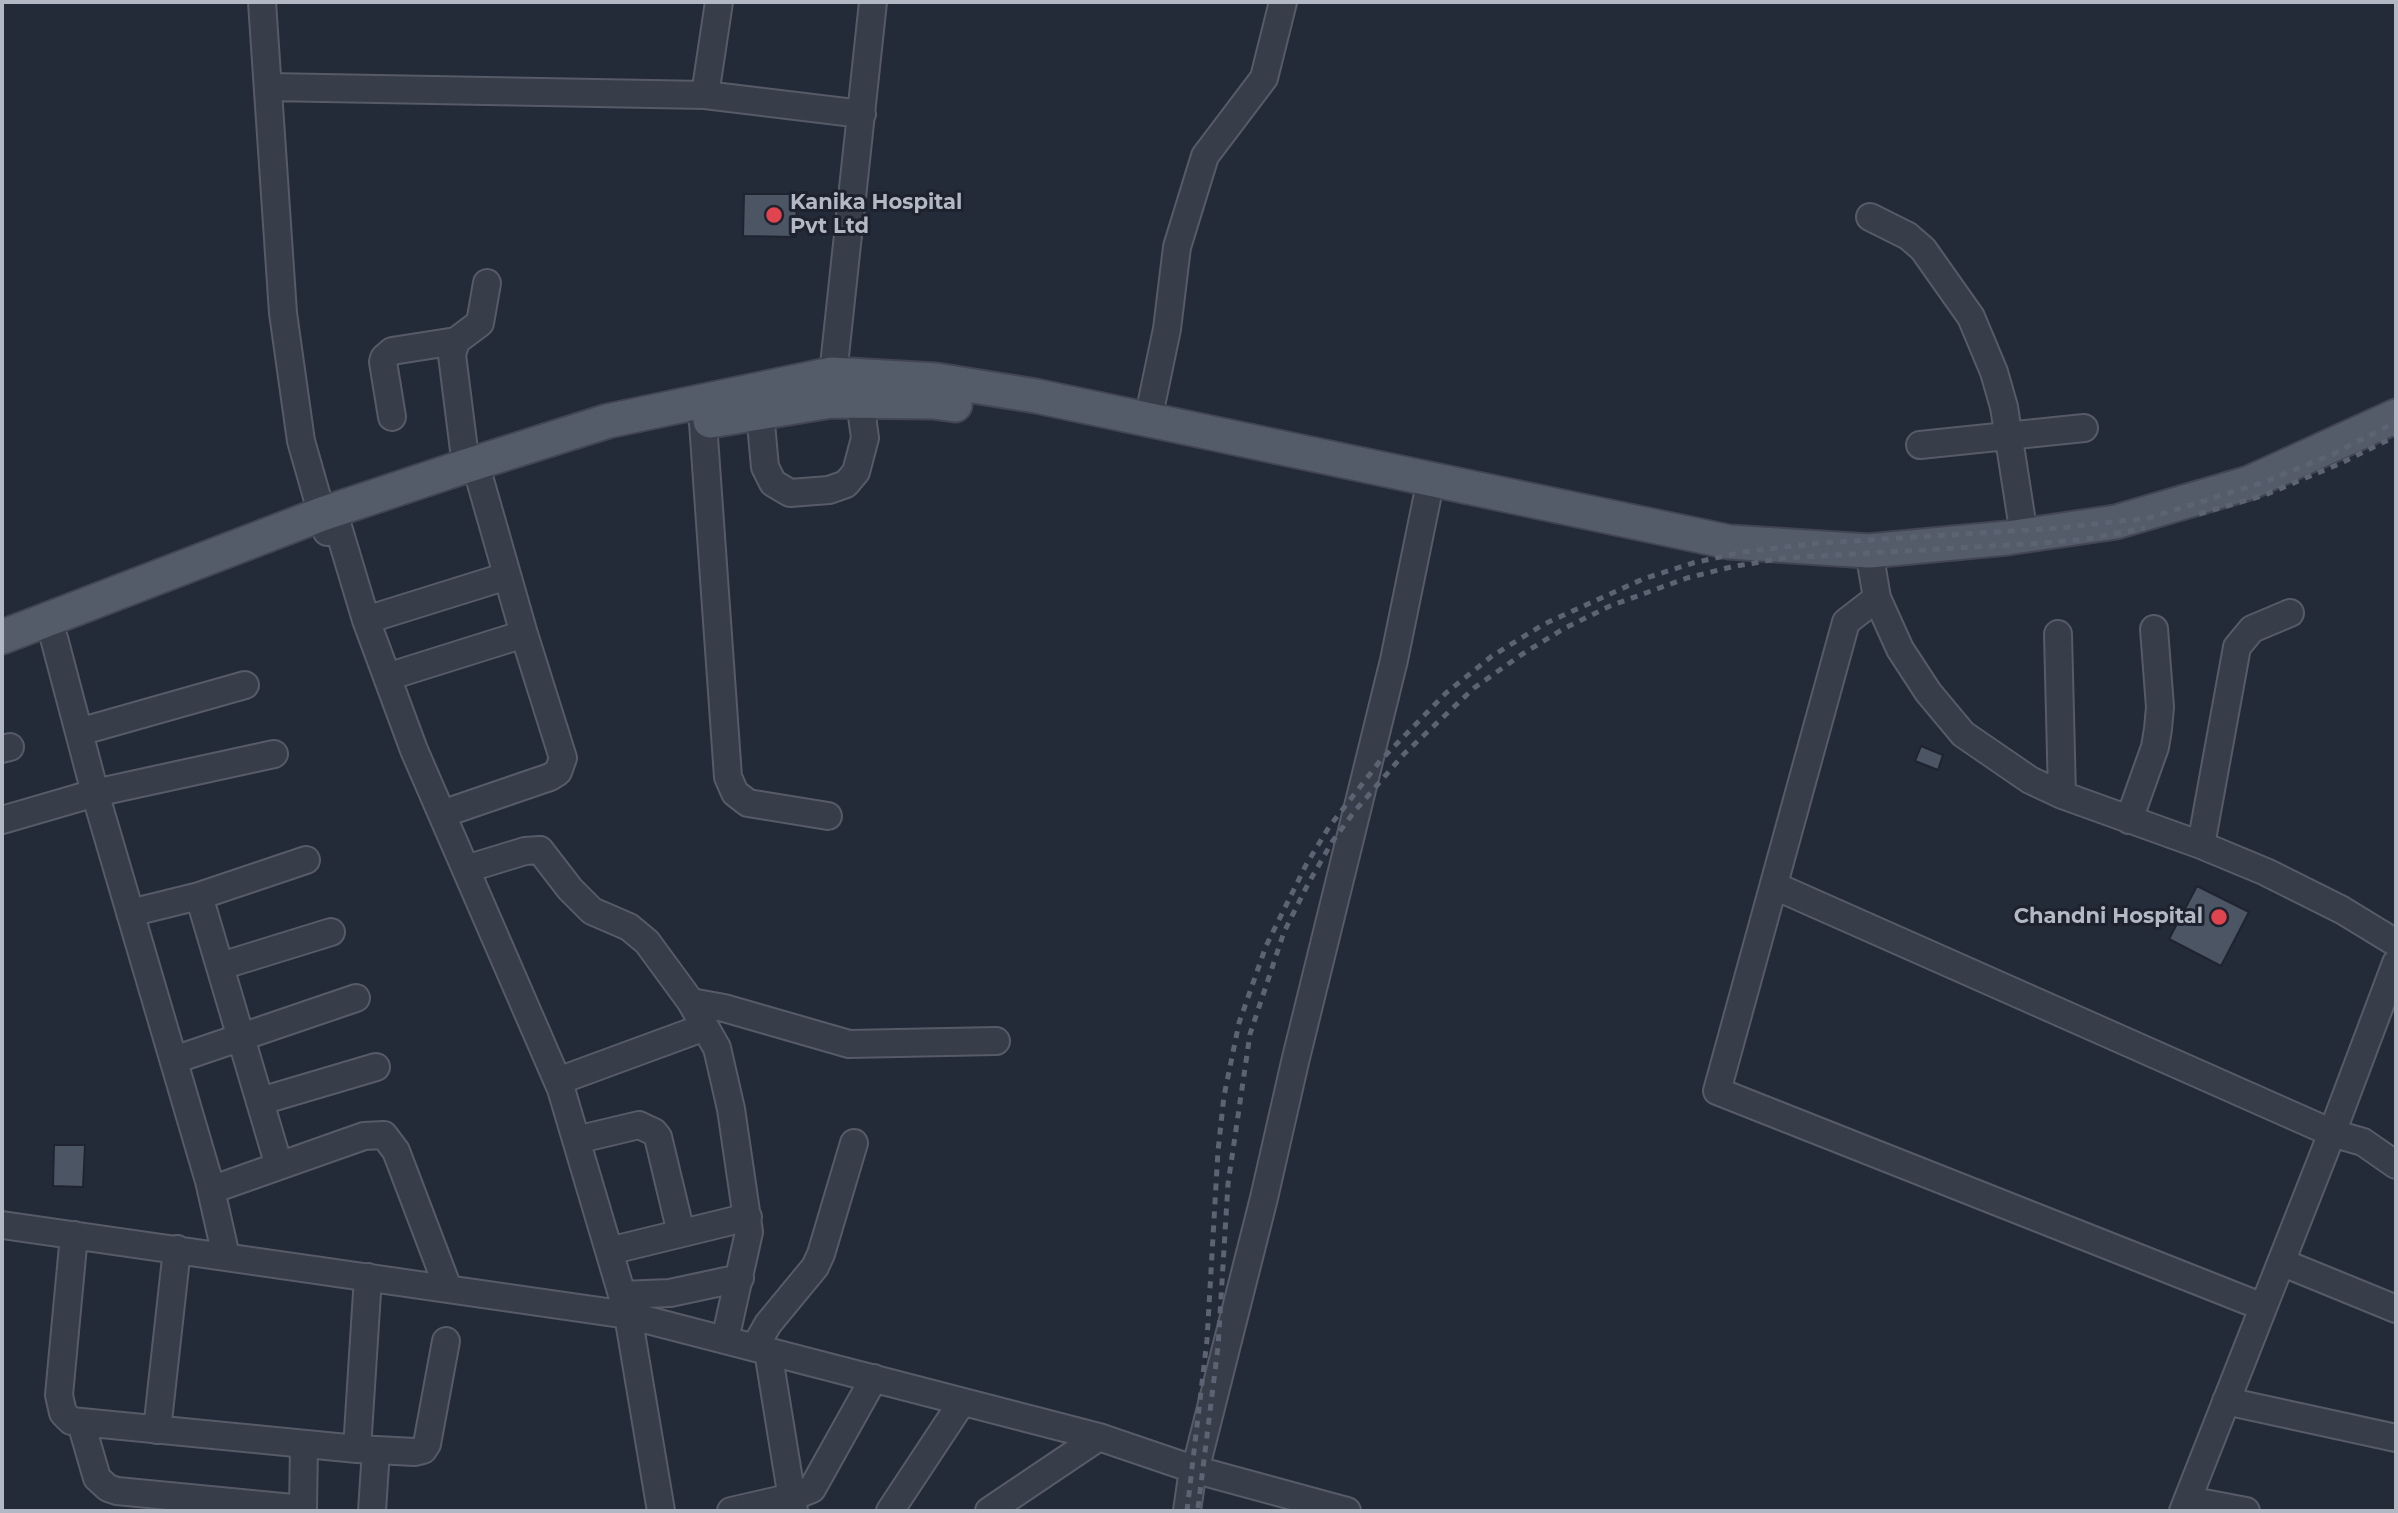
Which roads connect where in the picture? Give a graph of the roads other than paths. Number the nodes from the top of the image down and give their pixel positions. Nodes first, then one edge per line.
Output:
1 (262, 2) edge
2 (719, 2) edge
3 (873, 2) edge
4 (1283, 2) edge
5 (270, 86) junction
6 (705, 94) junction
7 (862, 114) junction
8 (1870, 217) dead end
9 (487, 283) dead end
10 (456, 341) junction
11 (841, 392) junction
12 (700, 412) junction
13 (760, 413) junction
14 (2396, 416) edge
15 (392, 418) dead end
16 (1148, 420) junction
17 (2084, 428) dead end
18 (2010, 436) junction
19 (1183, 437) junction
20 (2396, 438) edge
21 (1920, 445) dead end
22 (473, 473) junction
23 (1429, 488) junction
24 (330, 521) junction
25 (2024, 536) junction
26 (1873, 572) junction
27 (507, 576) junction
28 (2290, 612) dead end
29 (366, 620) junction
30 (2154, 629) dead end
31 (524, 634) junction
32 (2058, 634) dead end
33 (2, 637) edge
34 (54, 638) junction
35 (2, 657) edge
36 (387, 677) junction
37 (245, 685) dead end
38 (79, 733) junction
39 (274, 754) dead end
40 (95, 793) junction
41 (2062, 795) junction
42 (442, 814) junction
43 (828, 816) dead end
44 (2, 820) edge
45 (2129, 820) junction
46 (2201, 845) junction
47 (306, 860) dead end
48 (466, 869) junction
49 (1775, 886) junction
50 (199, 896) junction
51 (130, 913) junction
52 (331, 932) dead end
53 (2396, 943) edge
54 (2396, 963) edge
55 (221, 966) junction
56 (356, 998) dead end
57 (691, 1002) junction
58 (705, 1027) junction
59 (242, 1035) junction
60 (996, 1041) dead end
61 (174, 1060) junction
62 (376, 1067) dead end
63 (558, 1081) junction
64 (261, 1101) junction
65 (2332, 1133) junction
66 (576, 1140) junction
67 (854, 1143) dead end
68 (2396, 1165) edge
69 (279, 1166) junction
70 (211, 1190) junction
71 (748, 1217) junction
72 (2, 1225) edge
73 (681, 1233) junction
74 (74, 1235) junction
75 (177, 1250) junction
76 (609, 1251) junction
77 (226, 1256) junction
78 (2281, 1262) junction
79 (368, 1277) junction
80 (740, 1278) junction
81 (448, 1289) junction
82 (625, 1305) junction
83 (2263, 1307) junction
84 (2396, 1309) edge
85 (725, 1340) junction
86 (446, 1341) dead end
87 (761, 1349) junction
88 (874, 1378) junction
89 (2226, 1401) junction
90 (962, 1402) junction
91 (81, 1423) junction
92 (158, 1430) junction
93 (1099, 1437) junction
94 (2396, 1438) edge
95 (304, 1444) junction
96 (366, 1449) junction
97 (1193, 1469) junction
98 (793, 1504) edge
99 (2186, 1506) edge
100 (303, 1510) edge
101 (372, 1511) edge
102 (661, 1511) edge
103 (731, 1511) edge
104 (890, 1511) edge
105 (989, 1511) edge
106 (1187, 1511) edge
107 (1347, 1511) edge
108 (2246, 1511) edge

1 - 5 street
2 - 6 street
3 - 7 street
4 - 16 street
5 - 6 street
5 - 24 street
6 - 7 street
7 - 11 street
8 - 18 street
9 - 10 street
10 - 15 street
10 - 22 street
11 - 12 main road
11 - 13 main road
11 - 13 street
11 - 16 main road
11 - 19 main road
12 - 13 main road
12 - 22 main road
12 - 43 street
14 - 25 main road
16 - 19 main road
17 - 18 street
18 - 21 street
18 - 25 street
19 - 23 main road
20 - 26 main road
22 - 24 main road
22 - 27 street
23 - 26 main road
23 - 97 street
24 - 29 street
24 - 33 main road
24 - 34 main road
25 - 26 main road
26 - 41 street
26 - 49 street
27 - 29 street
27 - 31 street
28 - 46 street
29 - 36 street
30 - 45 street
31 - 36 street
31 - 42 street
32 - 41 street
34 - 35 main road
34 - 38 street
36 - 42 street
37 - 38 street
38 - 40 street
39 - 40 street
40 - 44 street
40 - 51 street
41 - 45 street
42 - 48 street
45 - 46 street
46 - 53 street
47 - 50 street
48 - 57 street
48 - 63 street
49 - 65 street
49 - 83 street
50 - 51 street
50 - 55 street
51 - 61 street
52 - 55 street
54 - 65 street
55 - 59 street
56 - 59 street
57 - 58 street
57 - 60 street
58 - 63 street
58 - 71 street
59 - 61 street
59 - 64 street
61 - 70 street
62 - 64 street
63 - 66 street
64 - 69 street
65 - 68 street
65 - 78 street
66 - 73 street
66 - 76 street
67 - 87 street
69 - 70 street
69 - 81 street
70 - 77 street
71 - 73 street
71 - 80 street
72 - 74 street
73 - 76 street
74 - 75 street
74 - 91 street
75 - 77 street
75 - 92 street
76 - 82 street
77 - 79 street
78 - 83 street
78 - 84 street
79 - 81 street
79 - 96 street
80 - 82 street
80 - 85 street
81 - 82 street
82 - 85 street
82 - 102 street
83 - 89 street
85 - 87 street
86 - 96 street
87 - 88 street
87 - 98 street
88 - 90 street
88 - 98 street
89 - 94 street
89 - 99 street
90 - 93 street
90 - 104 street
91 - 92 street
91 - 100 street
92 - 95 street
93 - 97 street
93 - 105 street
95 - 96 street
95 - 100 street
96 - 101 street
97 - 106 street
97 - 107 street
98 - 103 street
99 - 108 street

